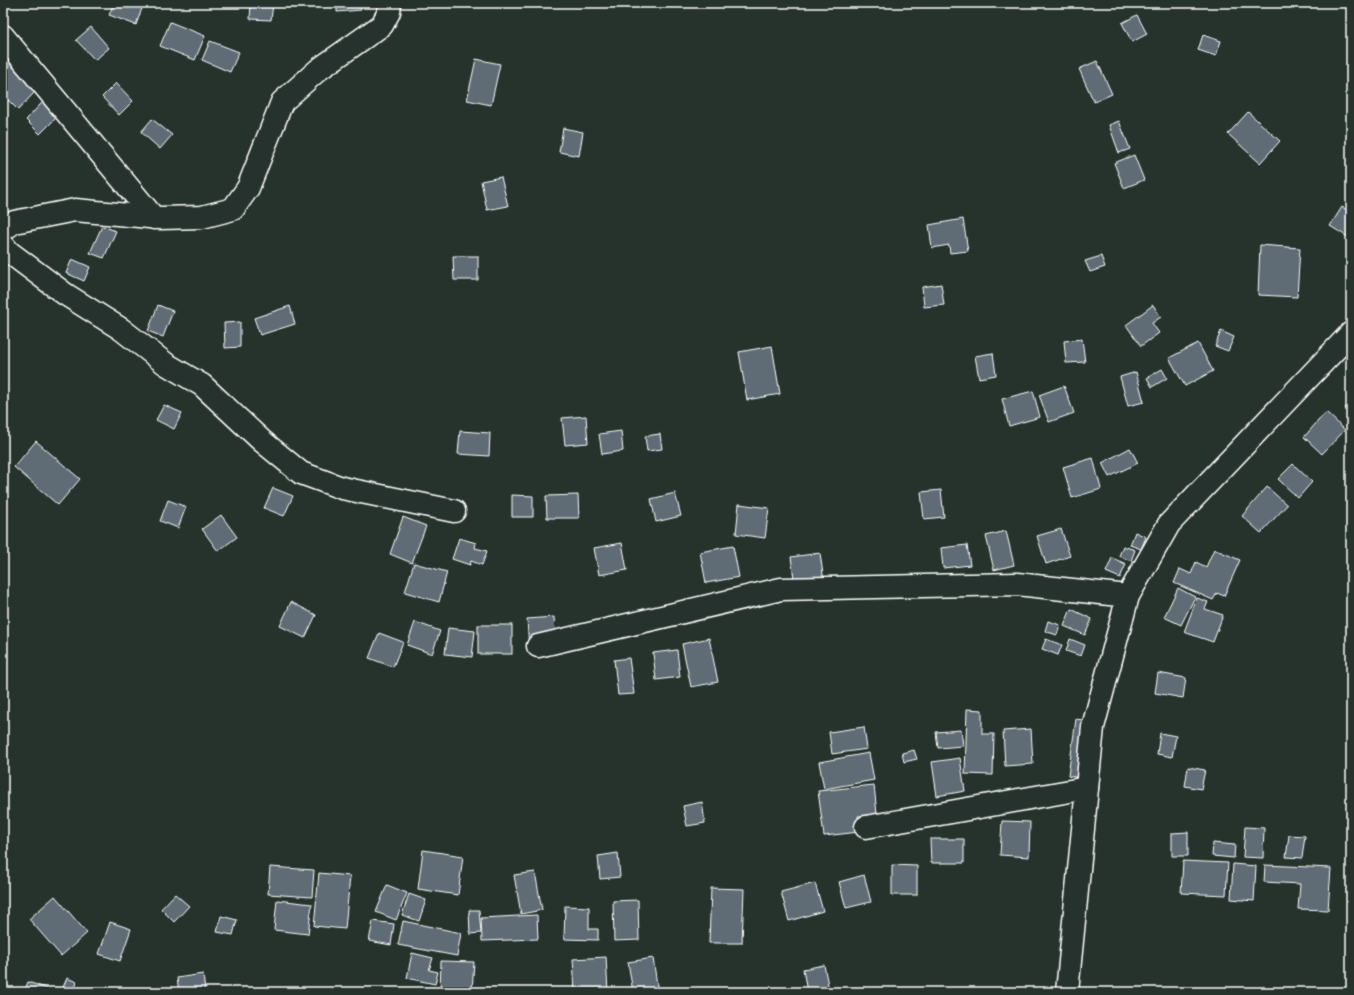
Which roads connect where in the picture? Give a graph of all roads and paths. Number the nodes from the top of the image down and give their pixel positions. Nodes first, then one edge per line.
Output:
1 (390, 3) edge
2 (3, 36) edge
3 (154, 218) junction
4 (3, 230) edge
5 (3, 245) edge
6 (1351, 333) edge
7 (454, 511) dead end
8 (1128, 596) junction
9 (538, 646) dead end
10 (1087, 788) junction
11 (866, 826) dead end
12 (1067, 992) edge

1 - 3 street
2 - 3 street
3 - 4 street
5 - 7 street
6 - 8 street
8 - 9 street
8 - 10 street
10 - 11 street
10 - 12 street

